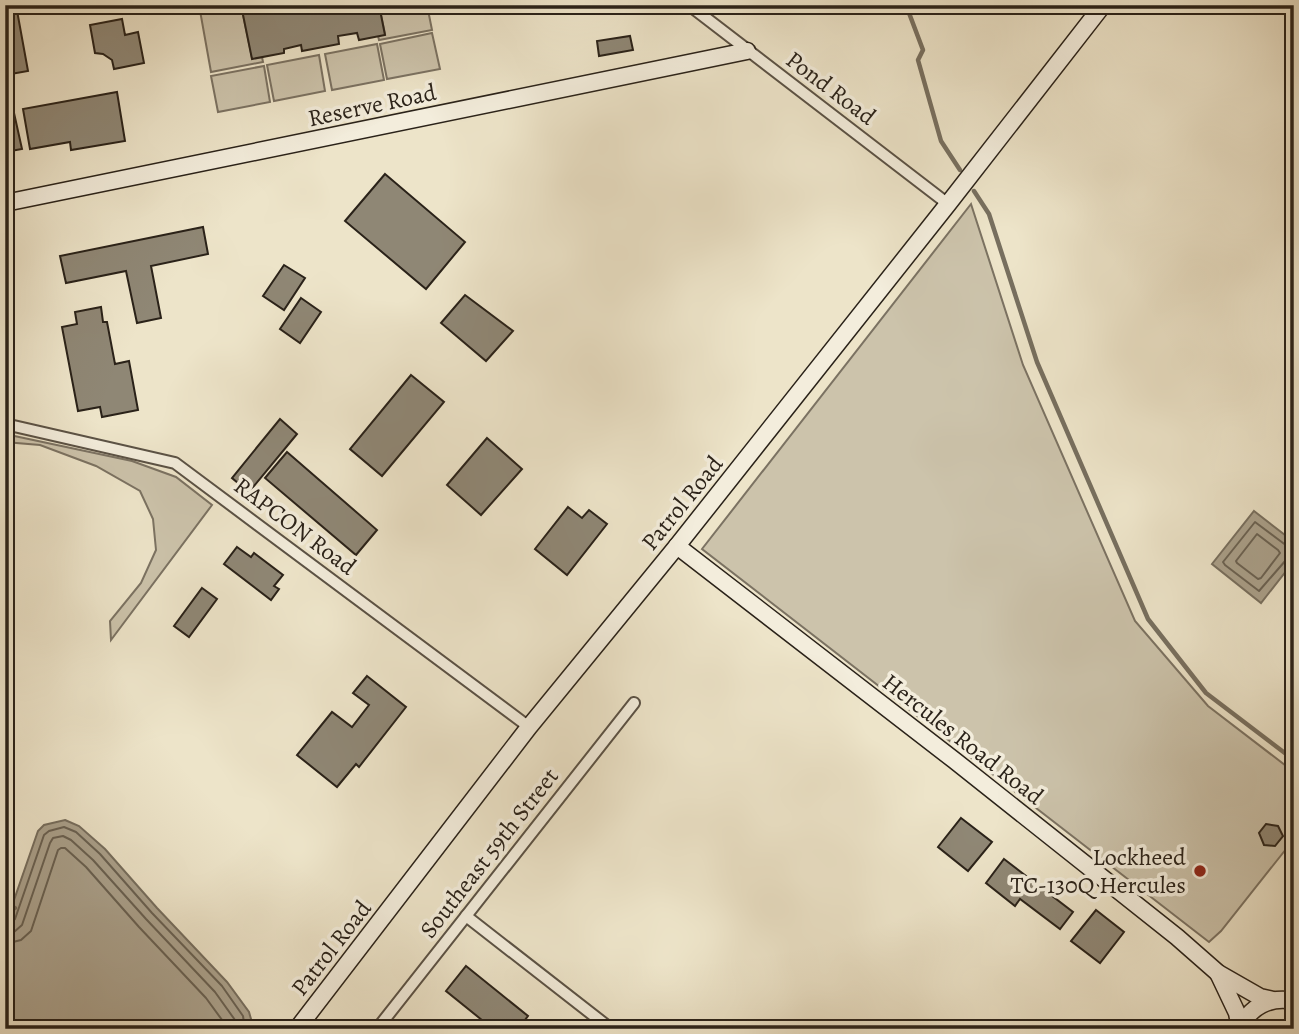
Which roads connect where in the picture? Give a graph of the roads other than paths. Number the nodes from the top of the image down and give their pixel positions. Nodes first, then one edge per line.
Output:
1 (689, 5) edge
2 (1103, 5) edge
3 (747, 51) junction
4 (5, 203) edge
5 (948, 204) junction
6 (5, 424) edge
7 (677, 546) junction
8 (634, 703) dead end
9 (530, 727) junction
10 (466, 916) junction
11 (1218, 973) junction
12 (1273, 1000) junction
13 (1294, 1001) edge
14 (297, 1029) edge
15 (377, 1029) edge
16 (611, 1029) edge
17 (1240, 1029) edge

1 - 3 street, Pond Road
2 - 5 street, Patrol Road
3 - 4 street, Reserve Road
3 - 5 street, Pond Road
5 - 7 street, Patrol Road
6 - 9 street, RAPCON Road
7 - 9 street, Patrol Road
7 - 11 street, Hercules Road Road
8 - 10 street, Southeast 59th Street
9 - 14 street, Patrol Road
10 - 15 street, Southeast 59th Street
10 - 16 street
11 - 12 street
11 - 17 street
12 - 13 street
12 - 17 street

